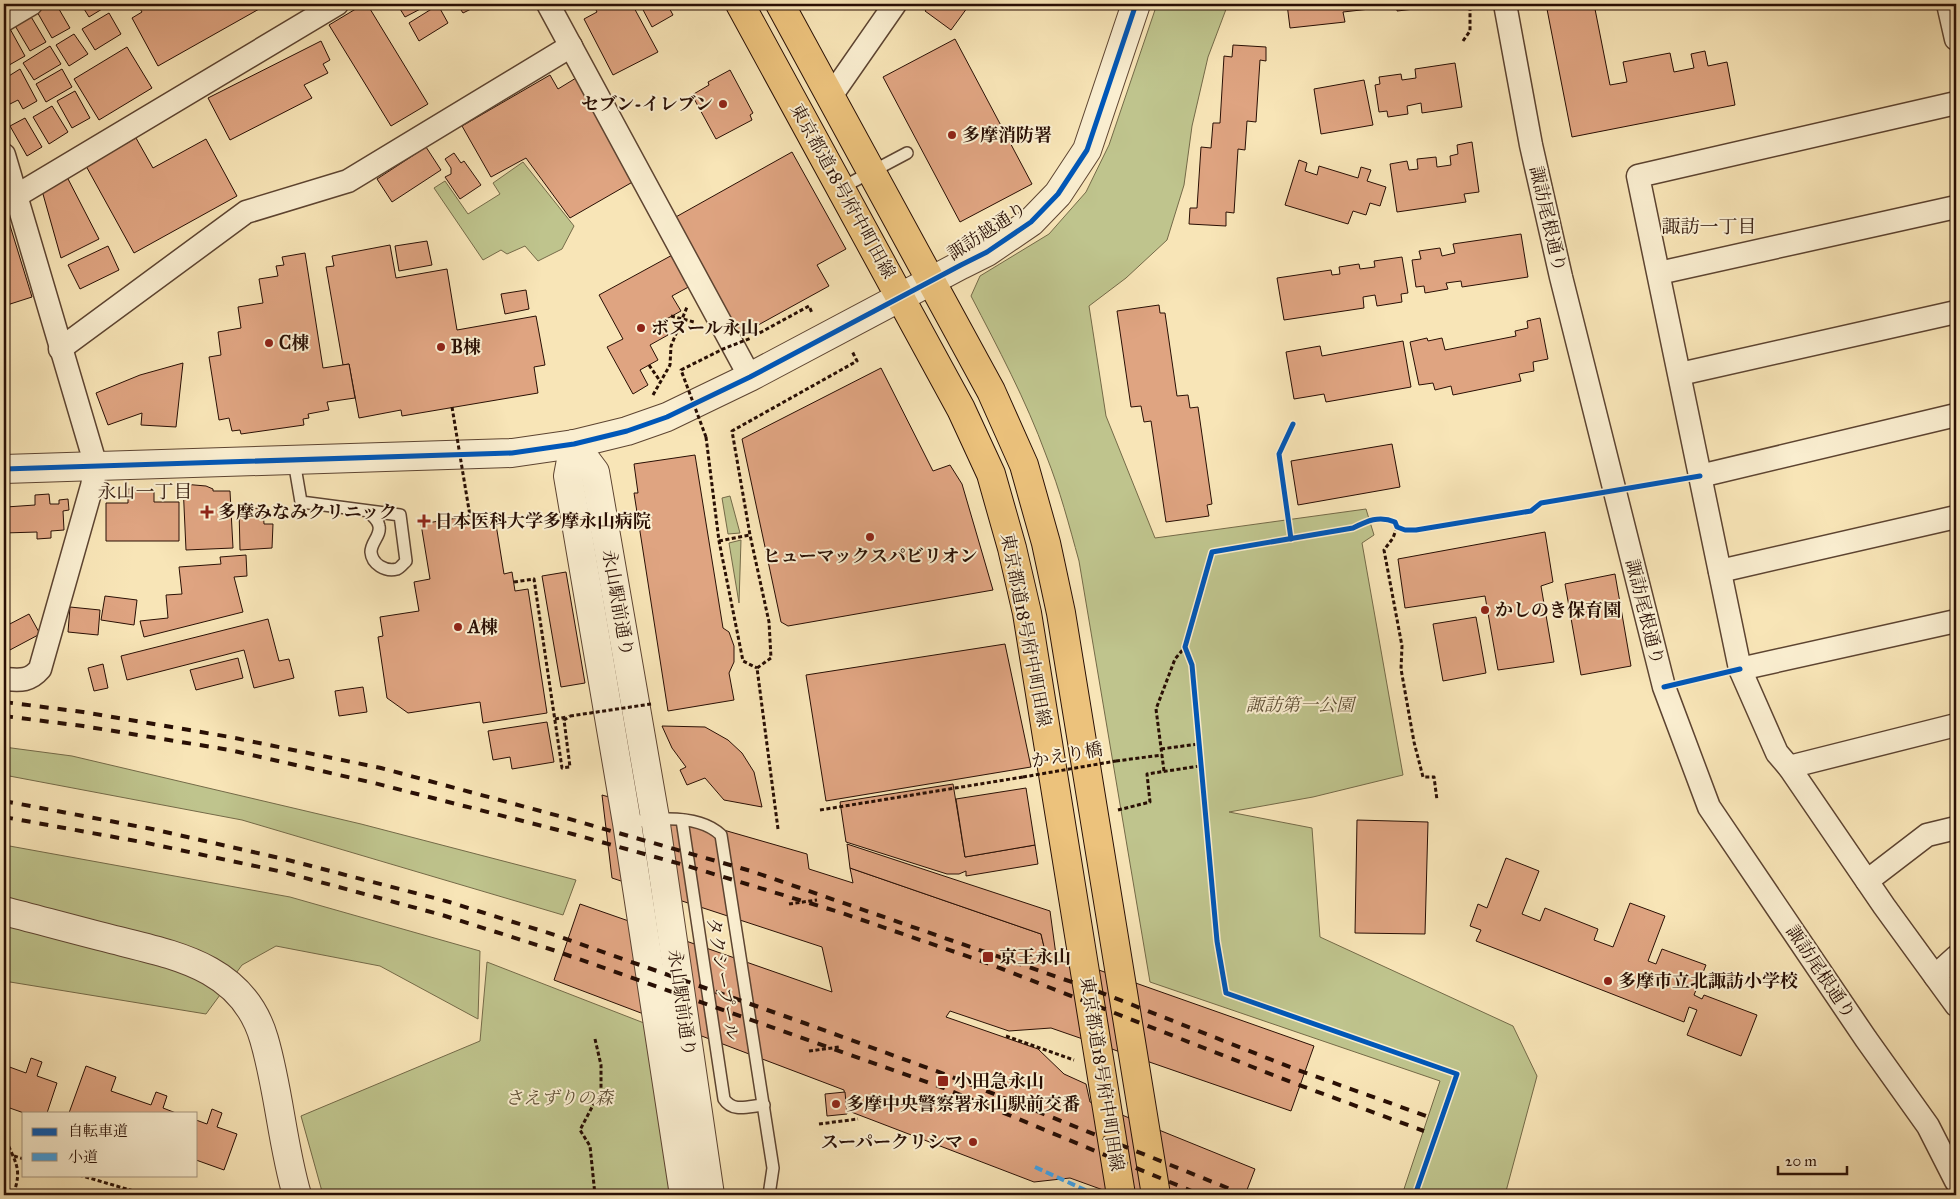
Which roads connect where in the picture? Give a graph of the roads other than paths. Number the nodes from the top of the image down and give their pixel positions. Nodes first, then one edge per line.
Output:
1 (31, 4) edge
2 (337, 4) edge
3 (548, 4) edge
4 (740, 4) edge
5 (780, 4) edge
6 (894, 4) edge
7 (1136, 4) edge
8 (1505, 4) edge
9 (1948, 4) edge
10 (4, 20) edge
11 (1956, 39) edge
12 (571, 46) junction
13 (831, 96) junction
14 (1956, 103) edge
15 (907, 153) dead end
16 (4, 155) edge
17 (872, 171) junction
18 (841, 188) junction
19 (16, 196) junction
20 (1956, 207) edge
21 (1659, 273) junction
22 (932, 281) junction
23 (901, 297) junction
24 (1956, 312) edge
25 (60, 349) junction
26 (1680, 374) junction
27 (750, 377) junction
28 (1956, 415) edge
29 (574, 444) junction
30 (294, 461) junction
31 (96, 466) junction
32 (4, 469) edge
33 (1700, 476) junction
34 (367, 511) junction
35 (1956, 517) edge
36 (1720, 571) junction
37 (619, 611) junction
38 (592, 616) junction
39 (1956, 621) edge
40 (1740, 669) junction
41 (4, 679) edge
42 (1956, 725) edge
43 (1789, 767) junction
44 (655, 818) junction
45 (682, 820) junction
46 (626, 823) junction
47 (1956, 828) edge
48 (1867, 881) junction
49 (4, 911) edge
50 (1956, 957) edge
51 (1935, 976) junction
52 (1956, 1005) edge
53 (764, 1105) junction
54 (1954, 1171) edge
55 (297, 1195) edge
56 (684, 1195) edge
57 (710, 1195) edge
58 (769, 1195) edge
59 (1121, 1195) edge
60 (1156, 1195) edge

1 - 10 street
2 - 19 street
3 - 12 street
4 - 18 main road, 東京都道18号府中町田線
5 - 13 main road, 東京都道18号府中町田線
6 - 13 street
7 - 22 street, 諏訪越通り
8 - 54 street, 諏訪尾根通り
9 - 11 street
12 - 25 street
12 - 27 street
13 - 17 main road, 東京都道18号府中町田線
14 - 21 street
15 - 17 lane
16 - 19 street
17 - 18 lane
17 - 22 main road, 東京都道18号府中町田線
18 - 23 main road, 東京都道18号府中町田線
19 - 25 street
20 - 21 street
21 - 26 street
22 - 23 street, 諏訪越通り
22 - 60 main road, 東京都道18号府中町田線
23 - 27 street, 諏訪越通り
23 - 59 main road, 東京都道18号府中町田線
24 - 26 street
25 - 31 street
26 - 33 street
27 - 29 street, 諏訪越通り
28 - 33 street
29 - 30 street, 諏訪越通り
29 - 37 street, 永山駅前通り
29 - 38 street, 永山駅前通り
30 - 31 street, 諏訪越通り
30 - 34 lane
31 - 32 street, 諏訪越通り
31 - 41 street
33 - 36 street
34 - 34 lane
35 - 36 street
36 - 40 street
37 - 38 street
37 - 44 street, 永山駅前通り
38 - 46 street, 永山駅前通り
39 - 40 street
40 - 43 street
42 - 43 street
43 - 48 street
44 - 45 lane
44 - 46 lane
44 - 57 street, 永山駅前通り
45 - 53 lane
45 - 53 lane, タクシープール
46 - 56 street, 永山駅前通り
47 - 48 street
48 - 51 street
49 - 55 street
50 - 51 street
51 - 52 street
53 - 58 lane

